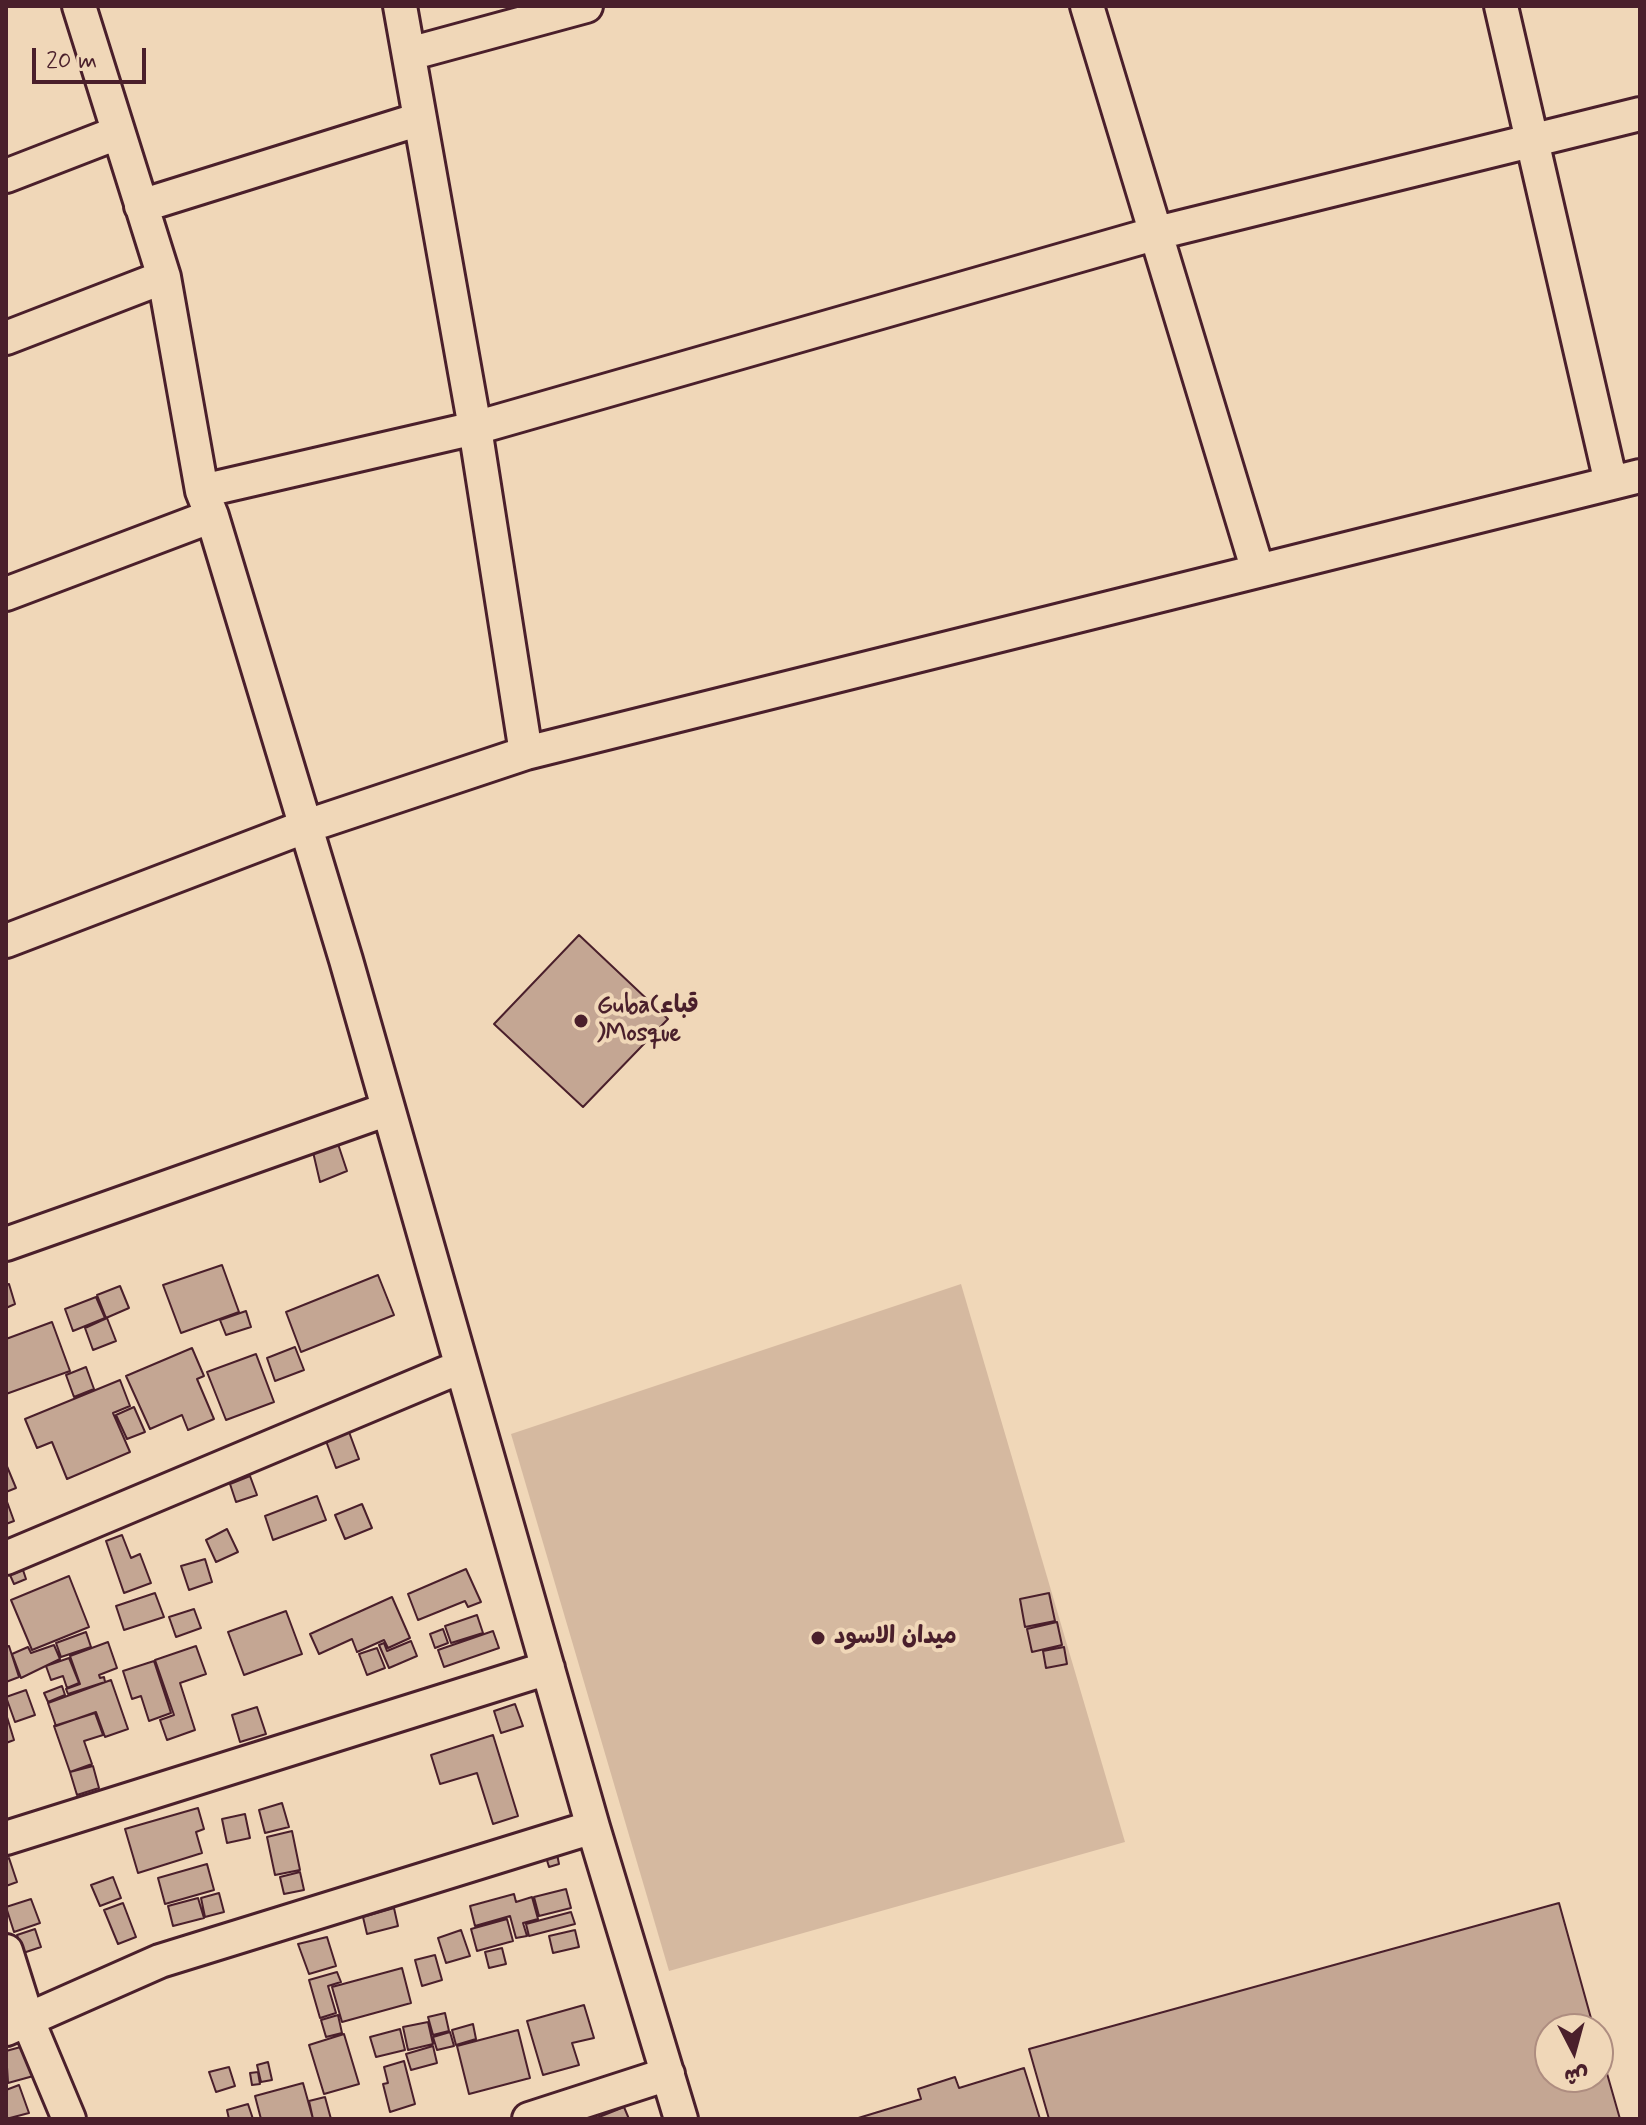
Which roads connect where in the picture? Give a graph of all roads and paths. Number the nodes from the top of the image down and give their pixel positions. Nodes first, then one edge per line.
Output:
1 (79, 6) edge
2 (400, 6) edge
3 (586, 6) edge
4 (1087, 6) edge
5 (1501, 6) edge
6 (409, 54) junction
7 (1640, 114) edge
8 (420, 119) junction
9 (117, 133) junction
10 (1531, 141) junction
11 (6, 176) edge
12 (141, 206) junction
13 (1157, 233) junction
14 (164, 277) junction
15 (6, 338) edge
16 (475, 428) junction
17 (1625, 479) edge
18 (207, 504) junction
19 (1258, 571) junction
20 (6, 594) edge
21 (526, 753) junction
22 (304, 827) junction
23 (6, 941) edge
24 (388, 1109) junction
25 (6, 1244) edge
26 (460, 1367) junction
27 (6, 1558) edge
28 (548, 1668) junction
29 (593, 1827) junction
30 (6, 1838) edge
31 (6, 1951) edge
32 (17, 2025) edge
33 (668, 2074) junction
34 (69, 2119) edge
35 (529, 2119) edge
36 (681, 2119) edge

1 - 9 street
2 - 6 street
3 - 6 street
4 - 13 street
5 - 10 street
6 - 8 street
7 - 10 street
8 - 12 street
8 - 16 street
9 - 11 street
9 - 12 street
10 - 13 street
10 - 17 street
12 - 14 street
13 - 16 street
13 - 19 street
14 - 15 street
14 - 18 street
16 - 18 street
16 - 21 street
17 - 19 street
18 - 20 street
18 - 22 street
19 - 21 street
21 - 22 street
22 - 23 street
22 - 24 street
24 - 25 street
24 - 26 street
26 - 27 street
26 - 28 street
28 - 29 street
28 - 30 street
29 - 32 street
29 - 33 street
31 - 32 street
32 - 34 street
33 - 35 street
33 - 36 street

